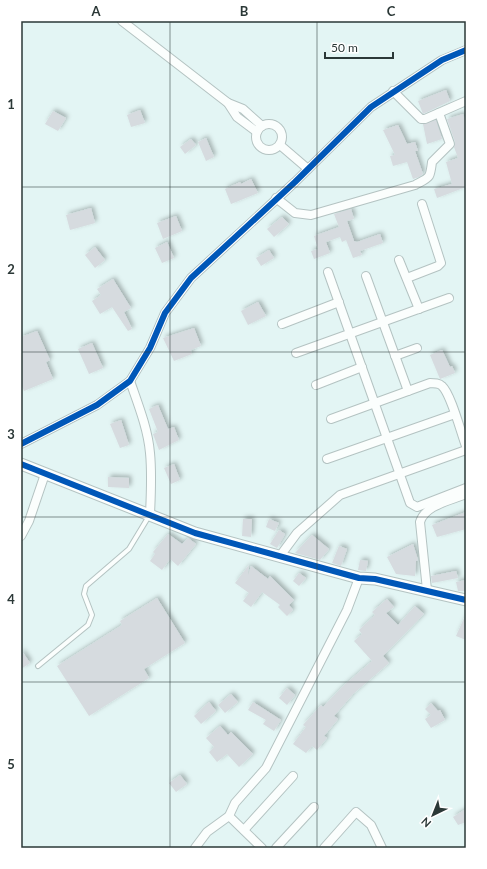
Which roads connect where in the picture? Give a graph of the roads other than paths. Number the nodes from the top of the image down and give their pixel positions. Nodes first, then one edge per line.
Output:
1 (122, 21) edge
2 (466, 50) edge
3 (392, 91) junction
4 (466, 101) edge
5 (439, 113) junction
6 (259, 129) junction
7 (280, 145) junction
8 (308, 169) junction
9 (276, 198) junction
10 (422, 204) dead end
11 (399, 260) dead end
12 (328, 272) dead end
13 (366, 276) dead end
14 (407, 278) junction
15 (449, 298) dead end
16 (339, 302) junction
17 (419, 309) junction
18 (383, 322) junction
19 (282, 324) dead end
20 (350, 334) junction
21 (417, 348) dead end
22 (296, 353) dead end
23 (395, 356) junction
24 (362, 367) junction
25 (130, 381) junction
26 (316, 385) dead end
27 (408, 391) junction
28 (375, 403) junction
29 (455, 414) junction
30 (331, 419) dead end
31 (388, 438) junction
32 (21, 444) edge
33 (466, 446) edge
34 (466, 450) edge
35 (327, 460) dead end
36 (21, 464) edge
37 (45, 474) junction
38 (400, 474) junction
39 (466, 488) edge
40 (466, 494) edge
41 (150, 514) junction
42 (21, 536) edge
43 (280, 556) junction
44 (359, 578) junction
45 (427, 590) junction
46 (466, 600) edge
47 (38, 666) dead end
48 (293, 776) dead end
49 (314, 807) dead end
50 (229, 816) junction
51 (244, 830) junction
52 (380, 847) edge
53 (195, 848) edge
54 (262, 848) edge
55 (276, 848) edge
56 (324, 848) edge

1 - 6 street
2 - 3 street
3 - 5 street
3 - 8 street
4 - 5 street
5 - 9 street
6 - 7 street
6 - 7 street
7 - 8 street
8 - 9 street
9 - 25 street
10 - 14 street
11 - 14 street
12 - 16 street
13 - 18 street
14 - 17 street
15 - 17 street
16 - 19 street
16 - 20 street
17 - 18 street
18 - 20 street
18 - 23 street
20 - 22 street
20 - 24 street
21 - 23 street
23 - 27 street
24 - 26 street
24 - 28 street
25 - 32 street
25 - 41 street
27 - 28 street
27 - 29 street
28 - 30 street
28 - 31 street
29 - 31 street
29 - 33 street
31 - 35 street
31 - 38 street
34 - 38 street
36 - 37 street
37 - 41 street
37 - 42 street
38 - 39 street
38 - 43 street
40 - 45 street
41 - 43 street
41 - 47 lane
43 - 44 street
44 - 45 street
44 - 50 street
45 - 46 street
48 - 51 street
49 - 55 street
50 - 51 street
50 - 53 street
51 - 54 street
52 - 56 street

